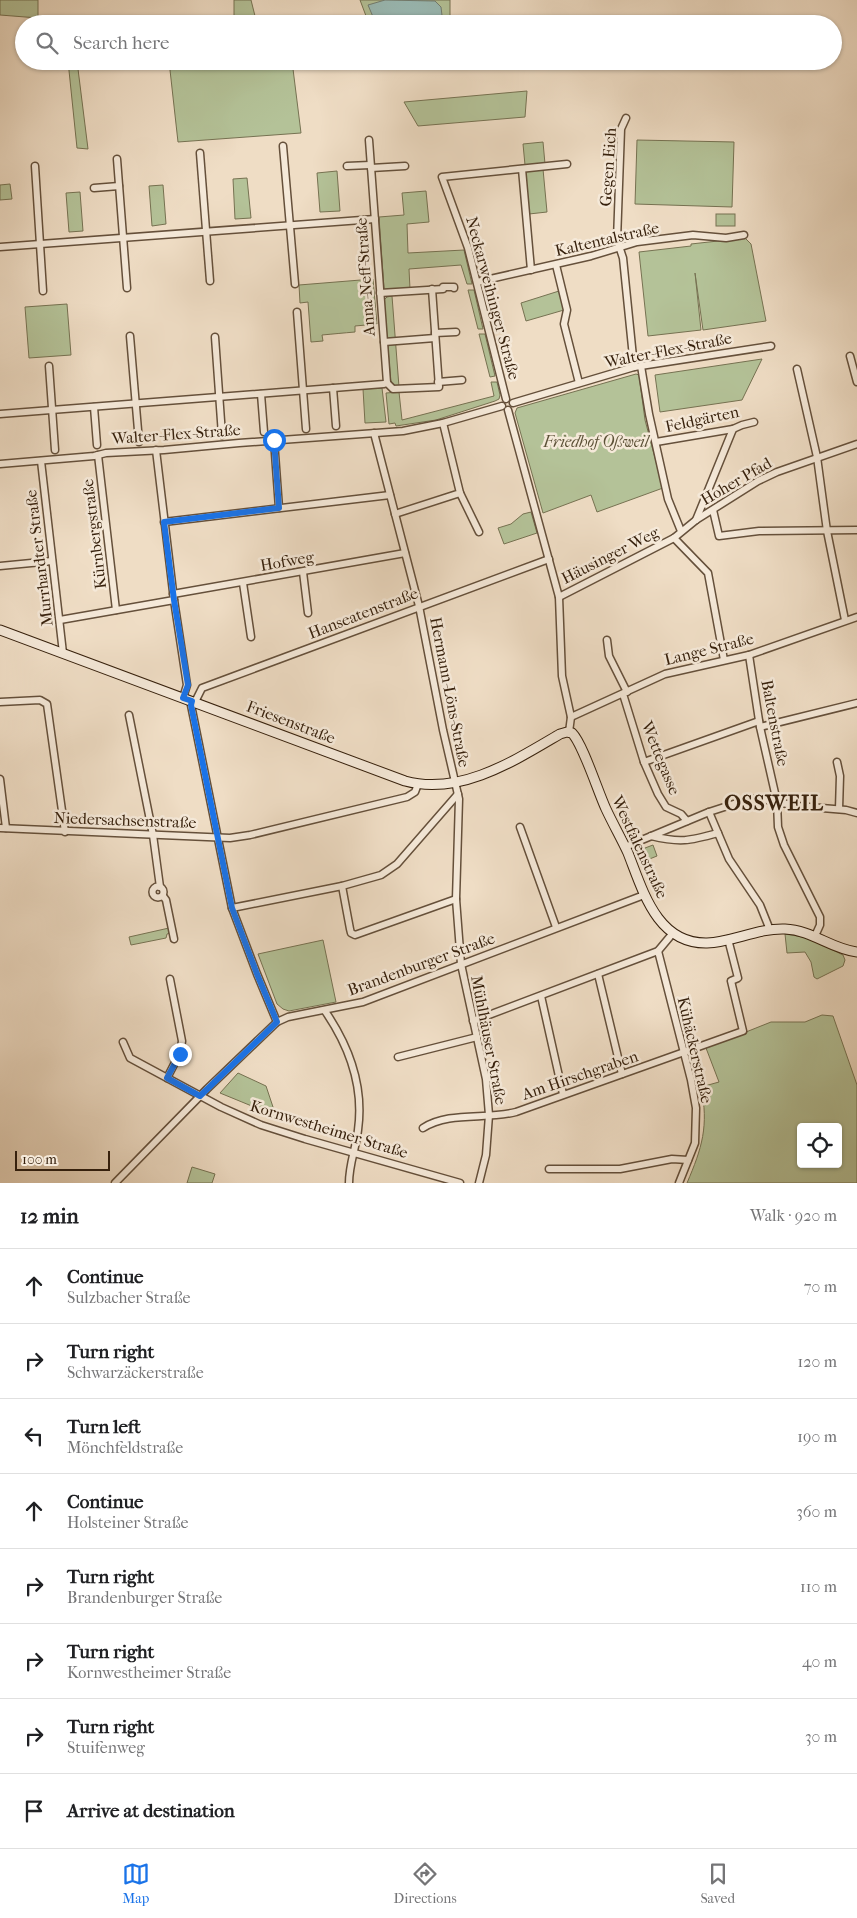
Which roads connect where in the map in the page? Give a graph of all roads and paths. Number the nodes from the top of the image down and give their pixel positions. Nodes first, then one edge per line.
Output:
1 (626, 118) dead end
2 (368, 140) dead end
3 (284, 146) dead end
4 (200, 153) dead end
5 (117, 159) dead end
6 (567, 164) dead end
7 (35, 166) dead end
8 (347, 166) dead end
9 (371, 166) junction
10 (405, 166) dead end
11 (522, 169) junction
12 (119, 186) junction
13 (94, 188) dead end
14 (375, 219) junction
15 (290, 225) junction
16 (207, 231) junction
17 (744, 236) dead end
18 (123, 238) junction
19 (40, 244) junction
20 (0, 247) edge
21 (620, 248) junction
22 (556, 265) junction
23 (530, 270) junction
24 (210, 281) dead end
25 (477, 282) junction
26 (295, 284) dead end
27 (126, 288) dead end
28 (454, 288) dead end
29 (432, 290) junction
30 (44, 291) dead end
31 (380, 293) junction
32 (297, 312) dead end
33 (456, 332) dead end
34 (435, 335) junction
35 (130, 336) dead end
36 (215, 337) dead end
37 (384, 342) junction
38 (771, 346) dead end
39 (850, 356) dead end
40 (49, 366) dead end
41 (638, 367) junction
42 (797, 369) dead end
43 (462, 380) dead end
44 (387, 382) junction
45 (438, 382) junction
46 (857, 382) edge
47 (578, 383) junction
48 (333, 388) junction
49 (303, 390) junction
50 (261, 394) junction
51 (219, 397) junction
52 (506, 399) junction
53 (136, 403) junction
54 (513, 403) junction
55 (94, 406) junction
56 (502, 406) junction
57 (52, 410) junction
58 (508, 410) junction
59 (0, 414) edge
60 (754, 422) dead end
61 (443, 423) junction
62 (336, 426) dead end
63 (306, 429) dead end
64 (733, 429) junction
65 (264, 432) dead end
66 (374, 433) junction
67 (222, 435) dead end
68 (274, 440) junction
69 (139, 442) dead end
70 (656, 442) junction
71 (857, 444) edge
72 (97, 445) dead end
73 (55, 450) dead end
74 (156, 450) junction
75 (98, 455) junction
76 (817, 457) junction
77 (41, 461) junction
78 (0, 464) edge
79 (460, 493) junction
80 (390, 495) junction
81 (279, 508) junction
82 (713, 510) junction
83 (395, 514) junction
84 (696, 520) junction
85 (164, 522) junction
86 (857, 530) edge
87 (681, 531) junction
88 (479, 532) dead end
89 (827, 532) junction
90 (674, 538) junction
91 (405, 553) junction
92 (549, 558) junction
93 (52, 561) junction
94 (0, 566) edge
95 (303, 572) junction
96 (243, 582) junction
97 (174, 597) junction
98 (559, 597) junction
99 (419, 606) junction
100 (116, 610) junction
101 (308, 613) dead end
102 (857, 617) edge
103 (60, 620) junction
104 (845, 620) junction
105 (0, 630) edge
106 (251, 637) dead end
107 (607, 640) dead end
108 (63, 653) junction
109 (748, 655) junction
110 (724, 660) junction
111 (625, 693) junction
112 (190, 701) junction
113 (0, 702) edge
114 (857, 703) edge
115 (128, 715) dead end
116 (572, 717) junction
117 (759, 724) junction
118 (569, 732) junction
119 (644, 762) junction
120 (836, 762) dead end
121 (0, 779) edge
122 (455, 782) junction
123 (418, 784) junction
124 (458, 794) junction
125 (776, 802) junction
126 (839, 809) junction
127 (856, 811) edge
128 (709, 812) junction
129 (687, 821) junction
130 (520, 827) dead end
131 (3, 828) edge
132 (65, 832) junction
133 (718, 833) junction
134 (152, 835) junction
135 (651, 836) junction
136 (216, 838) junction
137 (625, 847) junction
138 (342, 886) junction
139 (644, 894) junction
140 (456, 898) junction
141 (232, 908) junction
142 (556, 927) junction
143 (770, 930) junction
144 (673, 933) junction
145 (815, 936) junction
146 (174, 939) dead end
147 (728, 939) junction
148 (658, 951) junction
149 (857, 952) edge
150 (461, 964) junction
151 (598, 974) junction
152 (170, 979) dead end
153 (541, 996) junction
154 (325, 1010) junction
155 (473, 1021) junction
156 (277, 1022) junction
157 (477, 1037) junction
158 (123, 1042) dead end
159 (684, 1053) junction
160 (398, 1057) dead end
161 (622, 1074) junction
162 (167, 1078) junction
163 (563, 1094) junction
164 (200, 1096) junction
165 (489, 1115) junction
166 (423, 1128) dead end
167 (354, 1153) junction
168 (688, 1160) junction
169 (549, 1169) dead end
170 (115, 1183) edge
171 (349, 1183) edge
172 (460, 1183) edge
173 (479, 1183) edge
174 (680, 1183) edge

1 - 21 street, Gegen Eich
2 - 9 street, Anna-Neff-Straße
3 - 15 street
4 - 16 street
5 - 12 street
6 - 11 street
7 - 19 street
8 - 9 street
9 - 10 street
9 - 14 street, Anna-Neff-Straße
11 - 23 street
11 - 25 street, Neckarweihinger Straße
12 - 13 street
12 - 18 street
14 - 15 street
14 - 31 street, Anna-Neff-Straße
15 - 16 street
15 - 26 street
16 - 18 street
16 - 24 street
17 - 21 street, Kaltentalstraße
18 - 19 street
18 - 27 street
19 - 20 street
19 - 30 street
21 - 22 street, Kaltentalstraße
21 - 41 street, Gegen Eich
22 - 23 street, Kaltentalstraße
22 - 47 street
23 - 25 street, Kaltentalstraße
25 - 52 street, Neckarweihinger Straße
28 - 29 street
29 - 31 street
29 - 34 street
31 - 37 street, Anna-Neff-Straße
32 - 49 street
33 - 34 street
34 - 37 street
34 - 45 street
35 - 53 street
36 - 51 street
37 - 44 street, Anna-Neff-Straße
38 - 41 street, Walter-Flex-Straße
39 - 46 street
40 - 57 street
41 - 47 street, Walter-Flex-Straße
41 - 70 street, Gegen Eich
42 - 76 street
43 - 45 street
44 - 45 street
44 - 48 street
47 - 54 street, Walter-Flex-Straße
48 - 49 street
48 - 62 street
49 - 50 street
49 - 63 street
50 - 51 street
50 - 65 street
51 - 53 street
51 - 67 street
52 - 54 street
52 - 56 street
53 - 55 street
53 - 69 street
54 - 58 street
55 - 57 street
55 - 72 street
56 - 58 street
56 - 61 street, Walter-Flex-Straße
57 - 59 street
57 - 73 street
58 - 92 street
60 - 64 street, Feldgärten
61 - 66 street, Walter-Flex-Straße
61 - 79 street
64 - 70 street, Feldgärten
64 - 84 street
66 - 68 street, Walter-Flex-Straße
66 - 80 street, Hermann-Löns-Straße
68 - 74 street, Walter-Flex-Straße
68 - 81 street
70 - 87 street, Gegen Eich
71 - 76 street, Hoher Pfad
74 - 75 street, Walter-Flex-Straße
74 - 85 street
75 - 77 street, Walter-Flex-Straße
75 - 100 street, Kürnbergstraße
76 - 82 street, Hoher Pfad
76 - 89 street
77 - 78 street, Walter-Flex-Straße
77 - 93 street, Murrhardter Straße
79 - 83 street
79 - 88 street
80 - 81 street
80 - 83 street, Hermann-Löns-Straße
81 - 85 street
82 - 84 street, Hoher Pfad
82 - 89 street
83 - 91 street, Hermann-Löns-Straße
84 - 87 street, Hoher Pfad
85 - 97 street
86 - 89 street
87 - 90 street, Hoher Pfad
89 - 104 street
90 - 98 street, Häusinger Weg
90 - 110 street
91 - 95 street, Hofweg
91 - 99 street, Hermann-Löns-Straße
92 - 98 street
92 - 99 street, Hanseatenstraße
93 - 94 street
93 - 103 street, Murrhardter Straße
95 - 96 street, Hofweg
95 - 101 street
96 - 97 street, Hofweg
96 - 106 street
97 - 100 street, Hofweg
97 - 112 street
98 - 116 street
99 - 112 street, Hanseatenstraße
99 - 122 street, Hermann-Löns-Straße
100 - 103 street, Hofweg
102 - 104 street, Lange Straße
103 - 108 street, Murrhardter Straße
104 - 109 street, Lange Straße
105 - 108 main road, Friesenstraße
107 - 111 street, Wettegasse
108 - 112 main road, Friesenstraße
109 - 110 street, Lange Straße
109 - 117 street, Baltenstraße
110 - 111 street, Lange Straße
111 - 116 street, Lange Straße
111 - 119 street, Wettegasse
112 - 123 main road, Friesenstraße
112 - 136 street
113 - 132 street
114 - 117 street
115 - 134 street
116 - 118 street
117 - 119 street
117 - 125 street, Baltenstraße
118 - 122 main road, Friesenstraße
118 - 137 main road, Westfalenstraße
119 - 129 street, Wettegasse
120 - 126 street
121 - 131 street
122 - 123 main road, Friesenstraße
122 - 124 street, Mühlhäuser Straße
123 - 136 street, Niedersachsenstraße
124 - 138 street
124 - 140 street, Mühlhäuser Straße
125 - 126 street
125 - 128 street
125 - 145 street, Baltenstraße
126 - 127 street
128 - 129 street
128 - 133 street
129 - 135 street
130 - 142 street
131 - 132 street, Niedersachsenstraße
132 - 134 street, Niedersachsenstraße
133 - 135 street
133 - 143 street
134 - 136 street, Niedersachsenstraße
134 - 146 street
135 - 137 street
136 - 141 street
137 - 139 main road, Westfalenstraße
138 - 140 street
138 - 141 street
139 - 142 street, Brandenburger Straße
139 - 144 main road, Westfalenstraße
140 - 150 street, Mühlhäuser Straße
141 - 156 street
142 - 150 street, Brandenburger Straße
143 - 145 main road, Westfalenstraße
143 - 147 main road, Westfalenstraße
144 - 147 main road, Westfalenstraße
144 - 148 street
145 - 149 main road, Westfalenstraße
147 - 159 street, Am Hirschgraben
148 - 151 street
148 - 159 street, Kühäckerstraße
150 - 154 street, Brandenburger Straße
150 - 155 street, Mühlhäuser Straße
151 - 153 street
151 - 161 street
152 - 162 street
153 - 155 street
153 - 163 street
154 - 156 street, Brandenburger Straße
154 - 167 street
155 - 157 street, Mühlhäuser Straße
156 - 164 street, Brandenburger Straße
157 - 160 street
157 - 165 street, Mühlhäuser Straße
158 - 162 street, Kornwestheimer Straße
159 - 161 street, Am Hirschgraben
159 - 168 street, Kühäckerstraße
161 - 163 street, Am Hirschgraben
162 - 164 street, Kornwestheimer Straße
163 - 165 street, Am Hirschgraben
164 - 167 street, Kornwestheimer Straße
164 - 170 street, Brandenburger Straße
165 - 166 street, Am Hirschgraben
165 - 173 street, Mühlhäuser Straße
167 - 171 street
167 - 172 street, Kornwestheimer Straße
168 - 169 street
168 - 174 street, Kühäckerstraße

